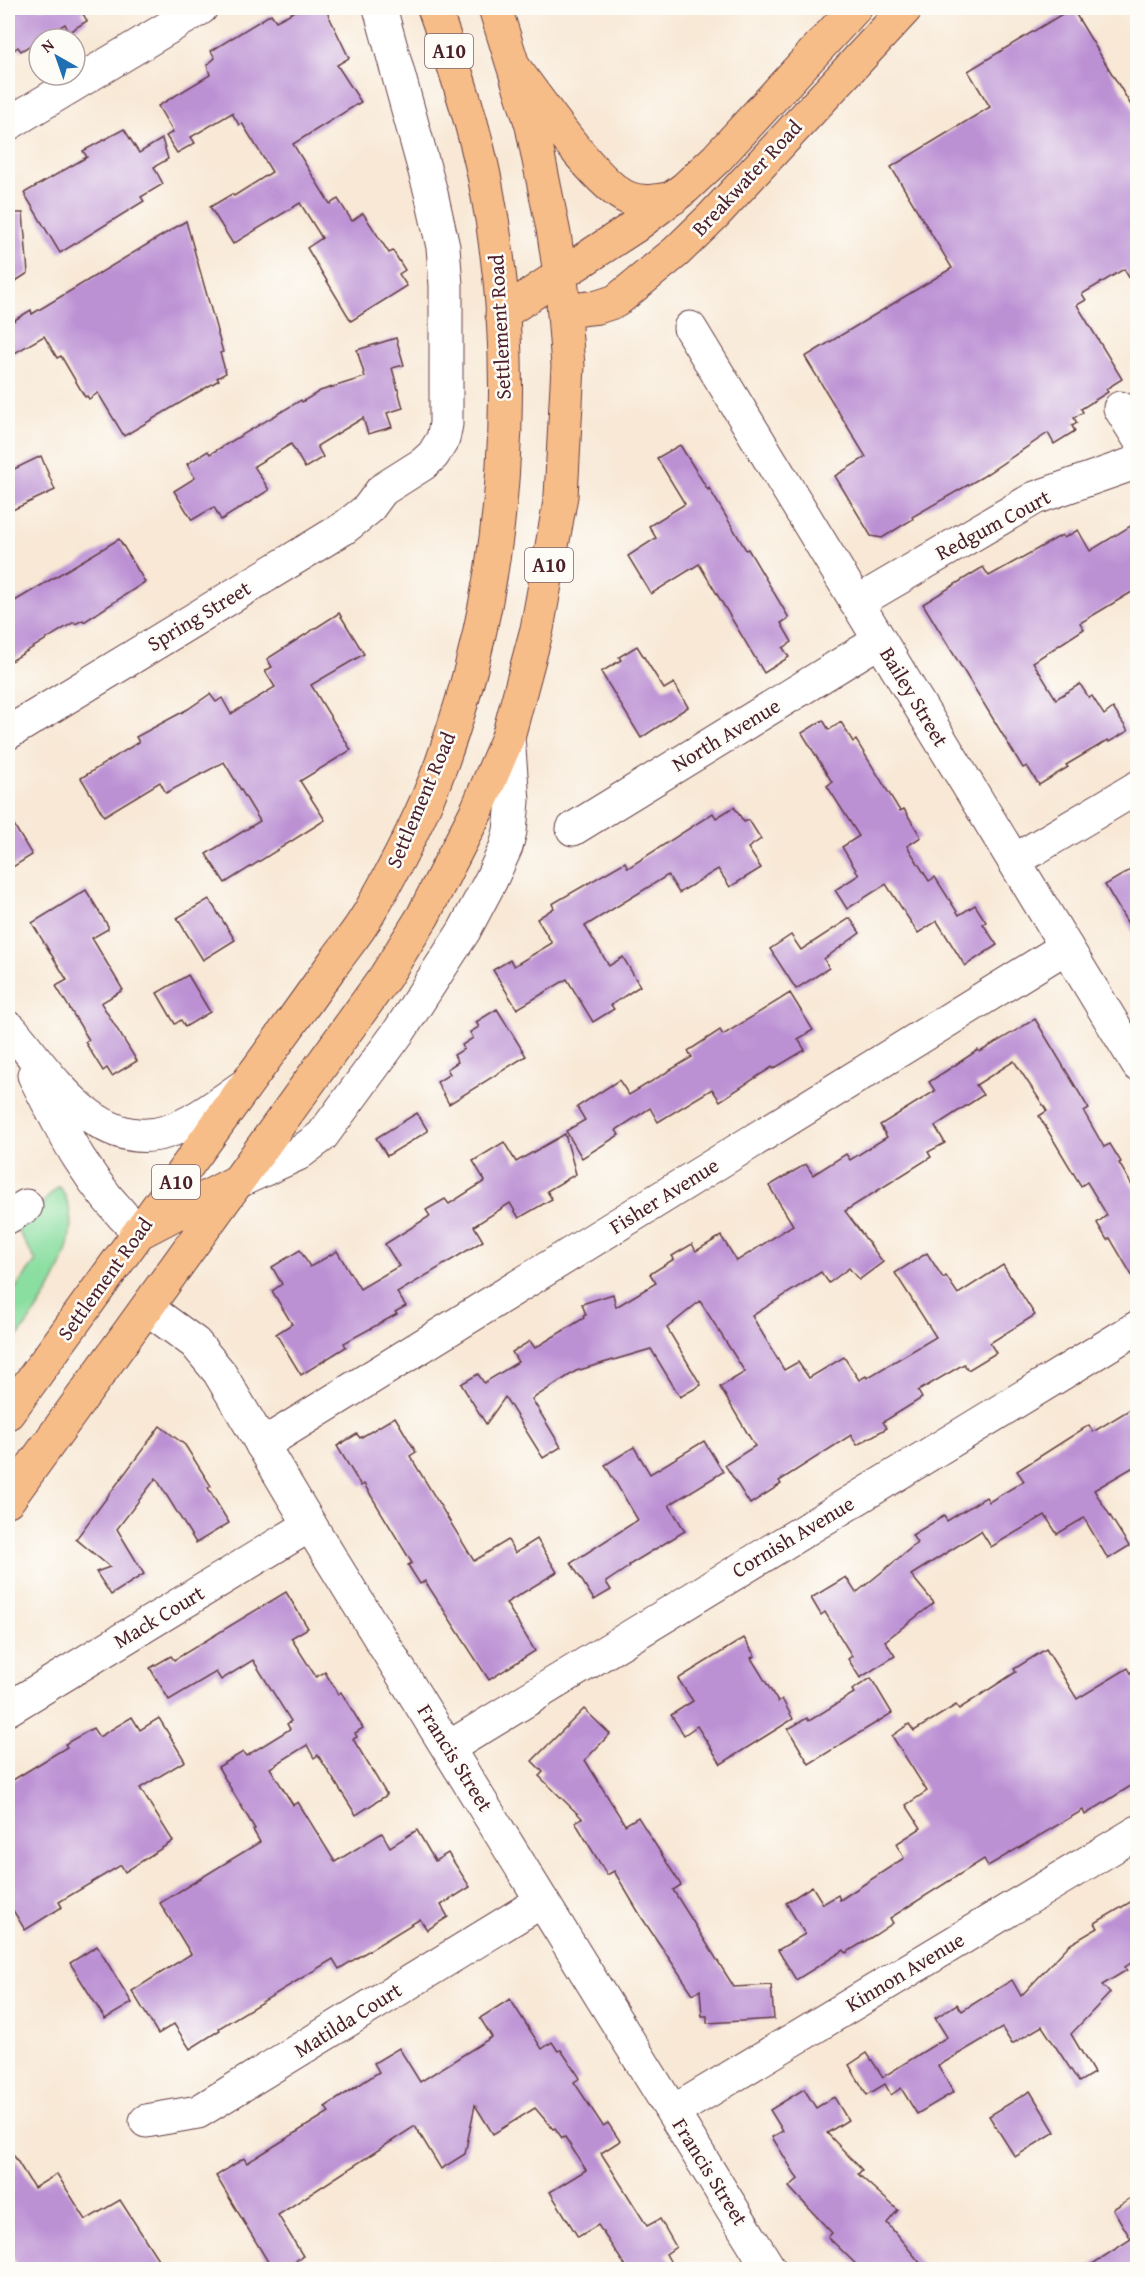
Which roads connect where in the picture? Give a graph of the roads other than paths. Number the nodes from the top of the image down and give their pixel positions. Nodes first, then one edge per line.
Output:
1 (201, 8) edge
2 (380, 8) edge
3 (434, 8) edge
4 (495, 8) edge
5 (906, 8) edge
6 (850, 13) edge
7 (871, 45) junction
8 (516, 70) junction
9 (8, 124) edge
10 (673, 198) junction
11 (560, 275) junction
12 (564, 311) junction
13 (502, 314) junction
14 (690, 328) dead end
15 (1120, 408) dead end
16 (1137, 437) edge
17 (1137, 462) edge
18 (856, 603) junction
19 (879, 641) junction
20 (8, 733) edge
21 (508, 737) junction
22 (1137, 787) edge
23 (573, 829) dead end
24 (1014, 861) junction
25 (1066, 947) junction
26 (9, 1027) edge
27 (1137, 1065) edge
28 (246, 1085) junction
29 (238, 1181) junction
30 (139, 1232) junction
31 (105, 1279) junction
32 (147, 1308) junction
33 (1137, 1327) edge
34 (8, 1413) edge
35 (262, 1445) junction
36 (8, 1500) edge
37 (310, 1525) junction
38 (8, 1710) edge
39 (448, 1748) junction
40 (1137, 1832) edge
41 (542, 1900) junction
42 (673, 2112) junction
43 (146, 2121) dead end
44 (770, 2270) edge

1 - 9 street
2 - 20 street, Spring Street
3 - 13 main road, Settlement Road / A10
4 - 8 main road, A10
5 - 7 main road, Breakwater Road
6 - 7 main road
6 - 10 main road, Breakwater Road
7 - 12 main road, Breakwater Road
8 - 10 main road
8 - 11 main road, A10
10 - 11 main road, Breakwater Road
11 - 12 main road, A10
11 - 13 main road, Breakwater Road
12 - 13 main road, Breakwater Road
12 - 21 main road, A10
13 - 28 main road, Settlement Road / A10
14 - 18 street, Bailey Street
15 - 16 street
17 - 18 street, Redgum Court
18 - 19 street, Bailey Street
19 - 23 street, North Avenue
19 - 24 street, Bailey Street
21 - 29 main road, A10
21 - 29 street
22 - 24 street
24 - 25 street, Bailey Street
25 - 27 street, Bailey Street
25 - 35 street, Fisher Avenue
26 - 28 street
26 - 30 street
28 - 30 main road, Settlement Road / A10
29 - 30 main road
29 - 32 main road, A10
30 - 31 main road, Settlement Road / A10
31 - 32 main road, Francis Street
31 - 34 main road, Settlement Road / A10
32 - 35 street, Francis Street
32 - 36 main road, A10
33 - 39 street, Cornish Avenue
35 - 37 street, Francis Street
37 - 38 street, Mack Court
37 - 39 street, Francis Street
39 - 41 street, Francis Street
40 - 42 street, Kinnon Avenue
41 - 42 street, Francis Street
41 - 43 street, Matilda Court
42 - 44 street, Francis Street

